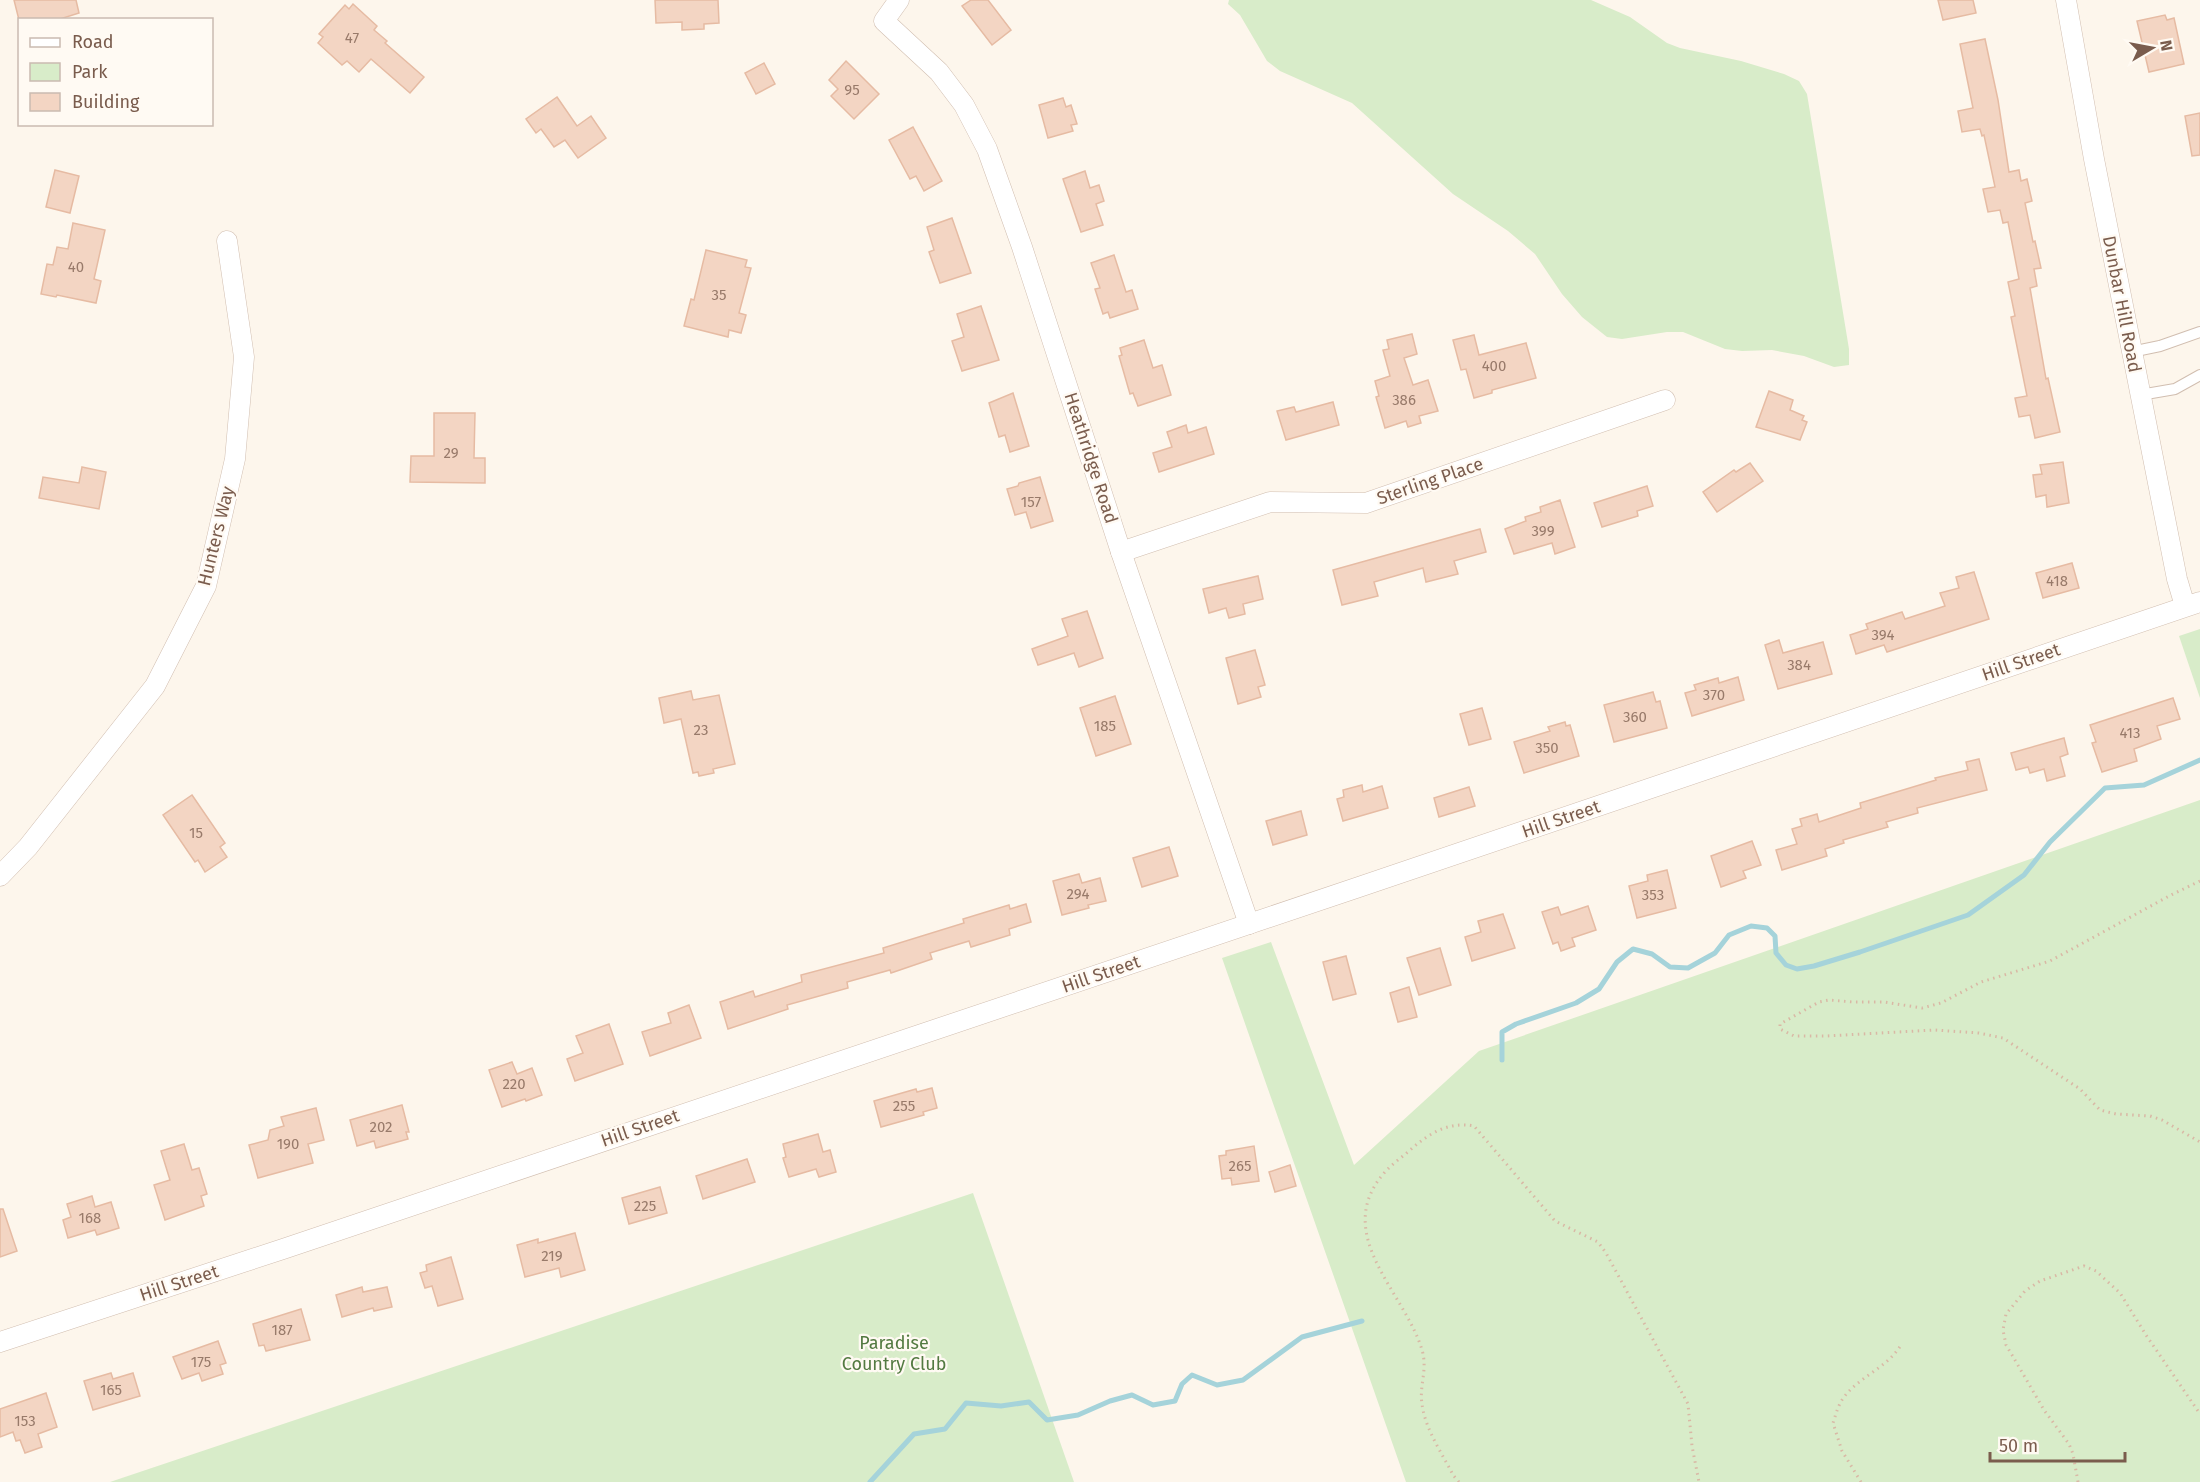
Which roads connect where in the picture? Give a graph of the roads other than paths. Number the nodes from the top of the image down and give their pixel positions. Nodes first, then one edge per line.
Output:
1 (899, 0) edge
2 (2066, 0) edge
3 (227, 241) dead end
4 (2200, 332) edge
5 (2131, 352) junction
6 (2200, 375) edge
7 (2140, 395) junction
8 (1665, 400) dead end
9 (1122, 552) junction
10 (2192, 604) edge
11 (0, 876) edge
12 (1248, 924) junction
13 (0, 1342) edge

1 - 9 street, Heathridge Road
2 - 5 street, Dunbar Hill Road
3 - 11 street, Hunters Way
4 - 5 lane
5 - 7 street, Dunbar Hill Road
6 - 7 lane
7 - 10 street, Dunbar Hill Road
8 - 9 street, Sterling Place
9 - 12 street, Heathridge Road
10 - 12 street, Hill Street
12 - 13 street, Hill Street

